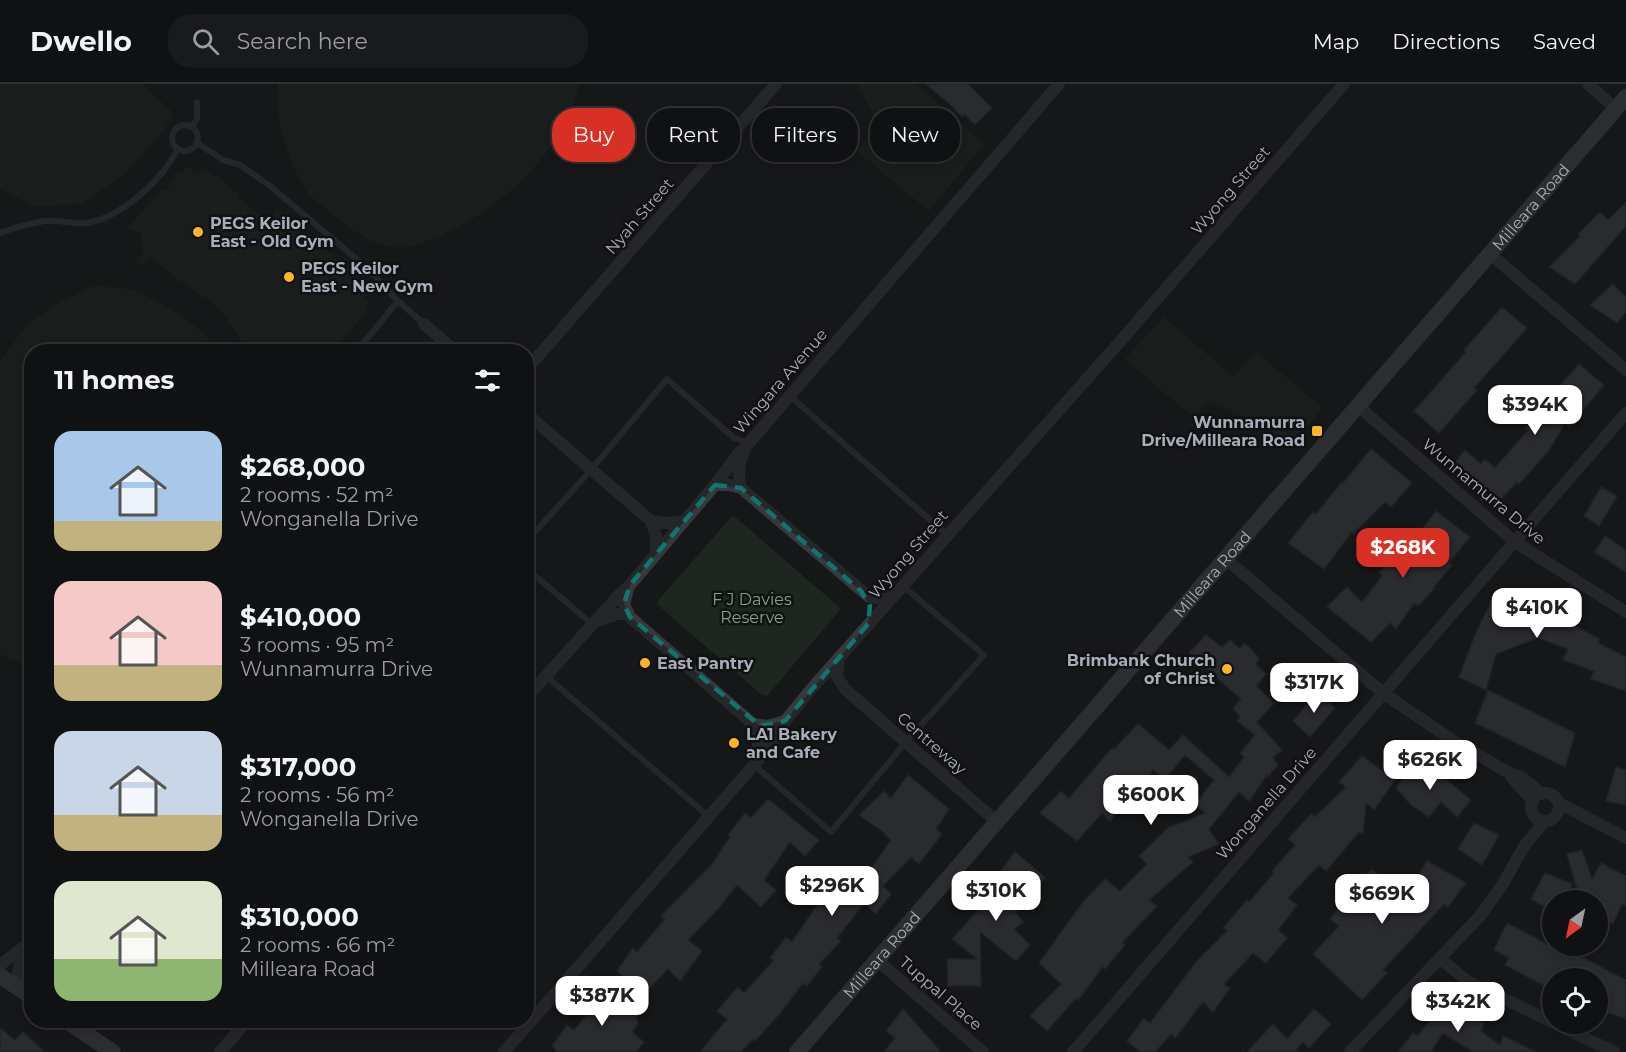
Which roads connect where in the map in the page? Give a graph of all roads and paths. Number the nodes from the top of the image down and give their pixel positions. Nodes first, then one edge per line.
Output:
1 (776, 84) edge
2 (1059, 84) edge
3 (1344, 84) edge
4 (1588, 84) edge
5 (197, 102) dead end
6 (1621, 103) edge
7 (192, 127) junction
8 (197, 143) junction
9 (178, 149) junction
10 (0, 233) edge
11 (1490, 254) junction
12 (398, 302) junction
13 (424, 324) joint
14 (363, 344) edge
15 (447, 344) edge
16 (534, 361) edge
17 (1626, 370) edge
18 (790, 395) junction
19 (1358, 406) junction
20 (1626, 413) edge
21 (534, 420) edge
22 (749, 443) junction
23 (591, 470) junction
24 (715, 485) junction
25 (741, 488) junction
26 (684, 520) junction
27 (651, 521) junction
28 (534, 533) edge
29 (947, 536) junction
30 (1515, 542) junction
31 (656, 555) junction
32 (1226, 559) junction
33 (534, 575) edge
34 (630, 585) junction
35 (903, 586) junction
36 (861, 591) junction
37 (1626, 612) edge
38 (627, 614) junction
39 (592, 624) junction
40 (868, 624) junction
41 (839, 658) junction
42 (546, 676) junction
43 (812, 688) junction
44 (534, 689) edge
45 (845, 689) junction
46 (1383, 693) junction
47 (785, 721) junction
48 (753, 724) junction
49 (906, 742) junction
50 (753, 764) junction
51 (1536, 803) junction
52 (1559, 803) junction
53 (708, 816) junction
54 (1551, 818) junction
55 (1591, 820) junction
56 (997, 822) junction
57 (1626, 838) edge
58 (1525, 844) junction
59 (24, 948) edge
60 (24, 957) edge
61 (1440, 958) junction
62 (877, 960) junction
63 (0, 964) edge
64 (0, 976) edge
65 (15, 985) junction
66 (24, 991) edge
67 (534, 1017) edge
68 (77, 1028) edge
69 (241, 1028) edge
70 (525, 1028) edge
71 (113, 1052) edge
72 (220, 1052) edge
73 (504, 1052) edge
74 (797, 1052) edge
75 (983, 1052) edge
76 (1072, 1052) edge
77 (1350, 1052) edge
78 (1614, 1052) edge

1 - 16 street, Nyah Street
2 - 18 street, Wingara Avenue
3 - 29 street, Wyong Street
4 - 6 street
5 - 7 lane
6 - 11 main road, Milleara Road
7 - 8 lane
7 - 9 lane
8 - 9 lane
8 - 12 lane
9 - 10 lane
11 - 17 street
11 - 19 main road, Milleara Road
12 - 13 lane
12 - 14 lane
13 - 15 street
18 - 22 street, Wingara Avenue
18 - 29 lane
19 - 30 street, Wunnamurra Drive
19 - 32 main road, Milleara Road
20 - 30 street, Wonganella Drive
21 - 23 street
22 - 23 lane
22 - 24 street, Wingara Avenue
22 - 25 street
23 - 27 street
23 - 28 lane
24 - 25 street
24 - 26 street, Wingara Avenue
25 - 36 street
26 - 27 street
26 - 31 street, Wingara Avenue
27 - 31 street
29 - 35 street, Wyong Street
30 - 37 street, Wunnamurra Drive
30 - 46 street, Wonganella Drive
31 - 34 street, Wingara Avenue
32 - 46 street
32 - 56 main road, Milleara Road
33 - 39 lane
34 - 38 street
34 - 39 street, Wingara Avenue
35 - 36 street
35 - 40 street, Wyong Street
35 - 49 lane
36 - 40 street
38 - 39 street
38 - 48 street
39 - 42 street, Wingara Avenue
40 - 41 street, Wyong Street
41 - 43 street, Wyong Street
41 - 45 street
42 - 44 street, Wingara Avenue
42 - 53 lane
43 - 45 street
43 - 47 street, Wyong Street
45 - 49 street, Centreway
46 - 51 street
46 - 76 street, Wonganella Drive
47 - 48 street
47 - 50 street, Wyong Street
48 - 50 street
49 - 50 lane
49 - 56 street, Centreway
50 - 53 street, Wyong Street
51 - 52 street
51 - 54 street
51 - 58 street
52 - 54 street
52 - 55 street
53 - 67 street, Wyong Street
54 - 55 street
54 - 58 street
55 - 57 street
56 - 62 main road, Milleara Road
58 - 61 street
59 - 63 street
60 - 65 street
61 - 77 street
61 - 78 street
62 - 74 main road, Milleara Road
62 - 75 street, Tuppal Place
64 - 65 main road
65 - 66 main road
68 - 71 main road
69 - 72 street
70 - 73 street, Wyong Street

